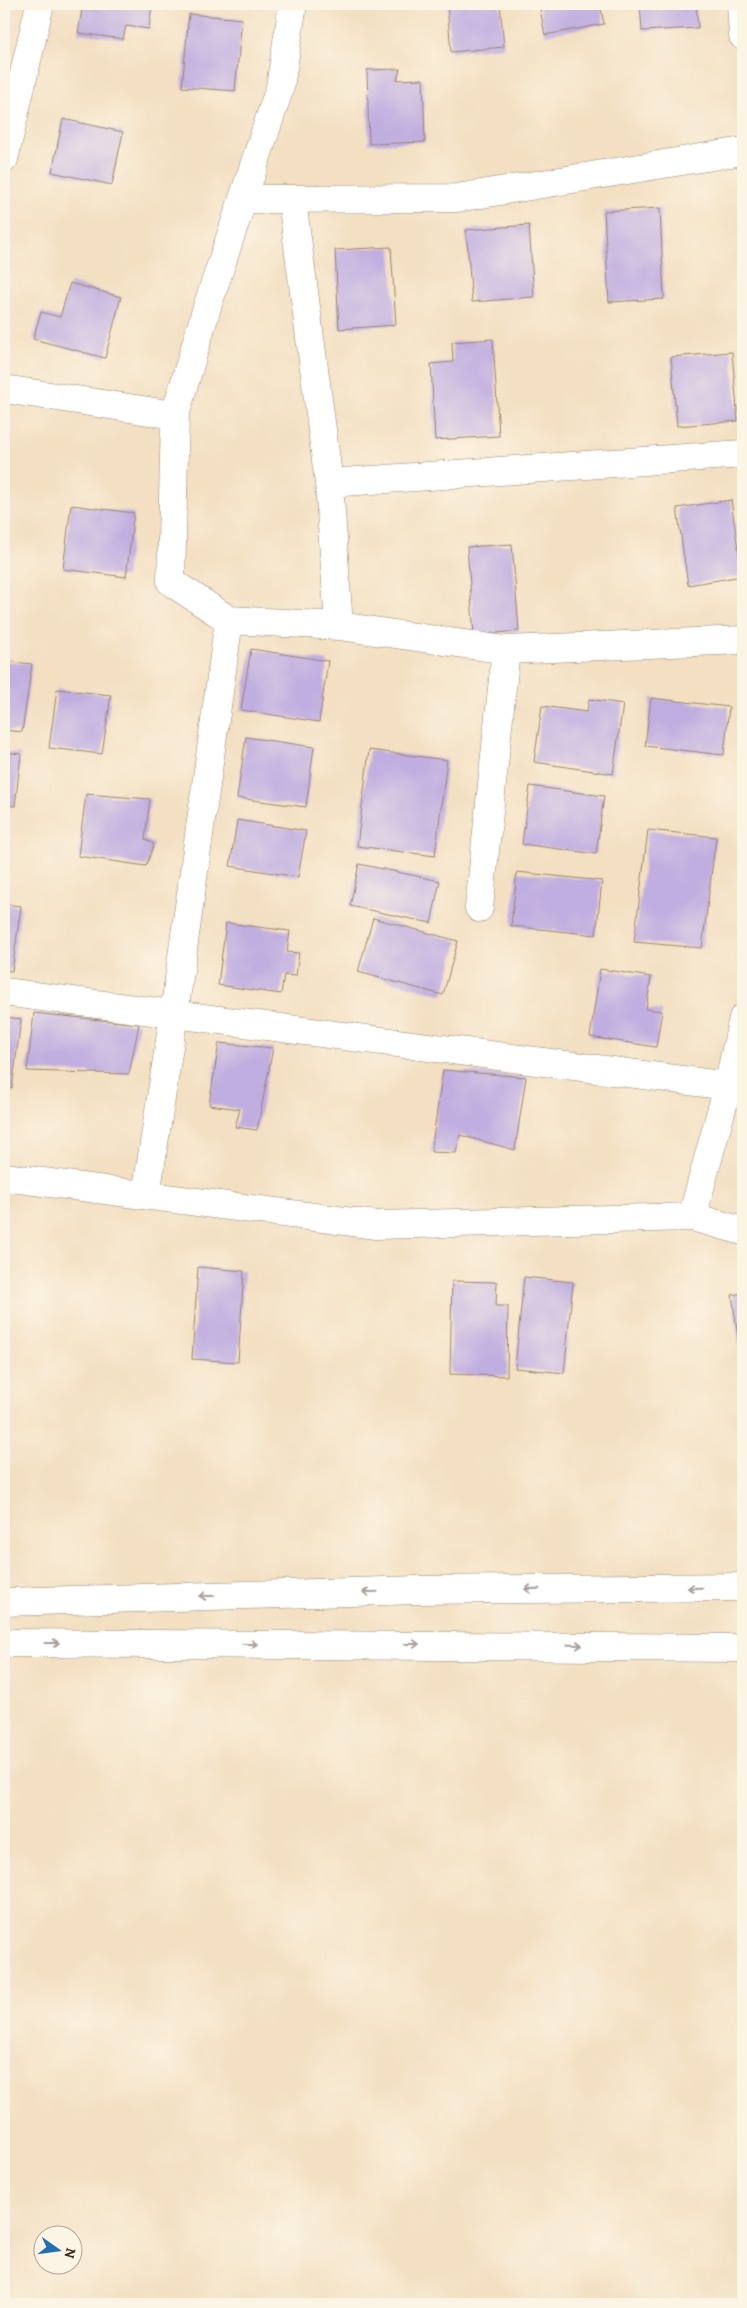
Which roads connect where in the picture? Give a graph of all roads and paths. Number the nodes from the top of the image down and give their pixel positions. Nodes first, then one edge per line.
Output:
1 (40, 4) edge
2 (293, 4) edge
3 (741, 4) edge
4 (743, 36) edge
5 (743, 151) edge
6 (4, 159) edge
7 (243, 199) junction
8 (292, 200) junction
9 (4, 389) edge
10 (175, 415) junction
11 (743, 454) edge
12 (329, 483) junction
13 (229, 620) junction
14 (339, 626) junction
15 (743, 640) edge
16 (506, 650) junction
17 (479, 908) dead end
18 (4, 992) edge
19 (174, 1014) junction
20 (743, 1018) edge
21 (728, 1086) junction
22 (4, 1178) edge
23 (146, 1195) junction
24 (692, 1217) junction
25 (743, 1231) edge
26 (743, 1587) edge
27 (4, 1602) edge
28 (4, 1643) edge
29 (743, 1648) edge

1 - 6 street
2 - 7 street
3 - 4 street
5 - 8 street
7 - 8 street
7 - 10 street
8 - 12 street
9 - 10 street
10 - 13 street
11 - 12 street
12 - 14 street
13 - 14 street
13 - 19 street
14 - 16 street
15 - 16 street
16 - 17 street
18 - 19 street
19 - 21 street
19 - 23 street
20 - 21 street
21 - 24 street
22 - 23 street
23 - 24 street
24 - 25 street
26 -> 27 street
28 -> 29 street

